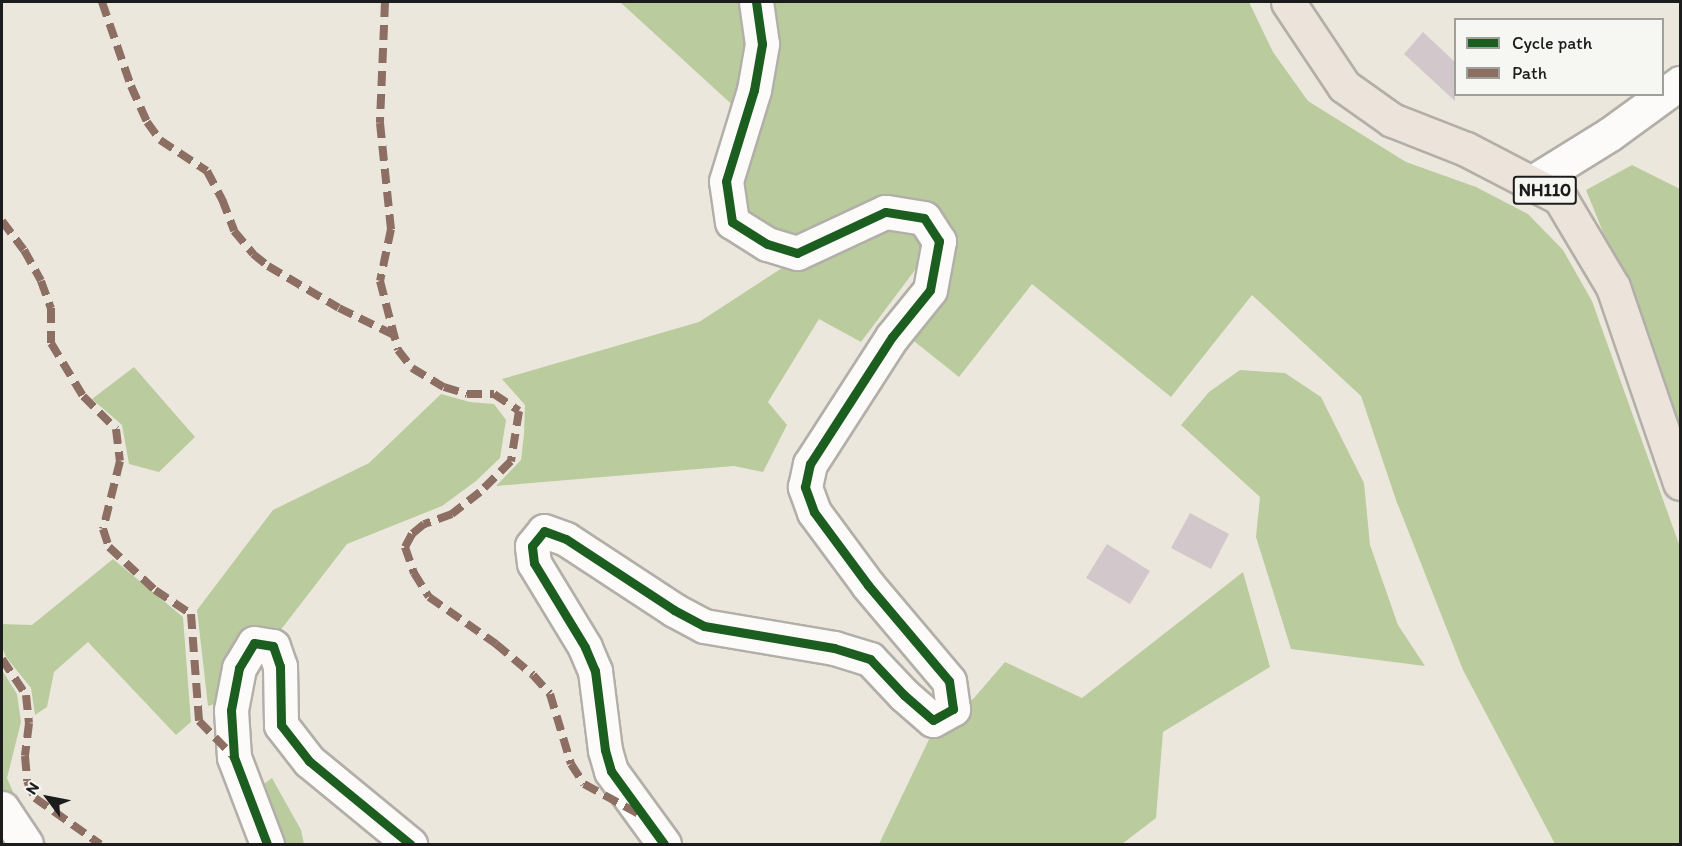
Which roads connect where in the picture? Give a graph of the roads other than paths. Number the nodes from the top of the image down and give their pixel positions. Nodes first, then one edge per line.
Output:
1 (756, 2) edge
2 (1288, 2) edge
3 (1680, 83) edge
4 (1664, 95) edge
5 (1662, 96) edge
6 (1531, 183) junction
7 (1680, 483) edge
8 (2, 808) edge
9 (26, 844) edge
10 (267, 844) edge
11 (410, 844) edge
12 (664, 844) edge

1 - 12 street
2 - 6 highway, NH110
3 - 4 street
5 - 6 street
6 - 7 highway, NH110
8 - 9 street
10 - 11 street

